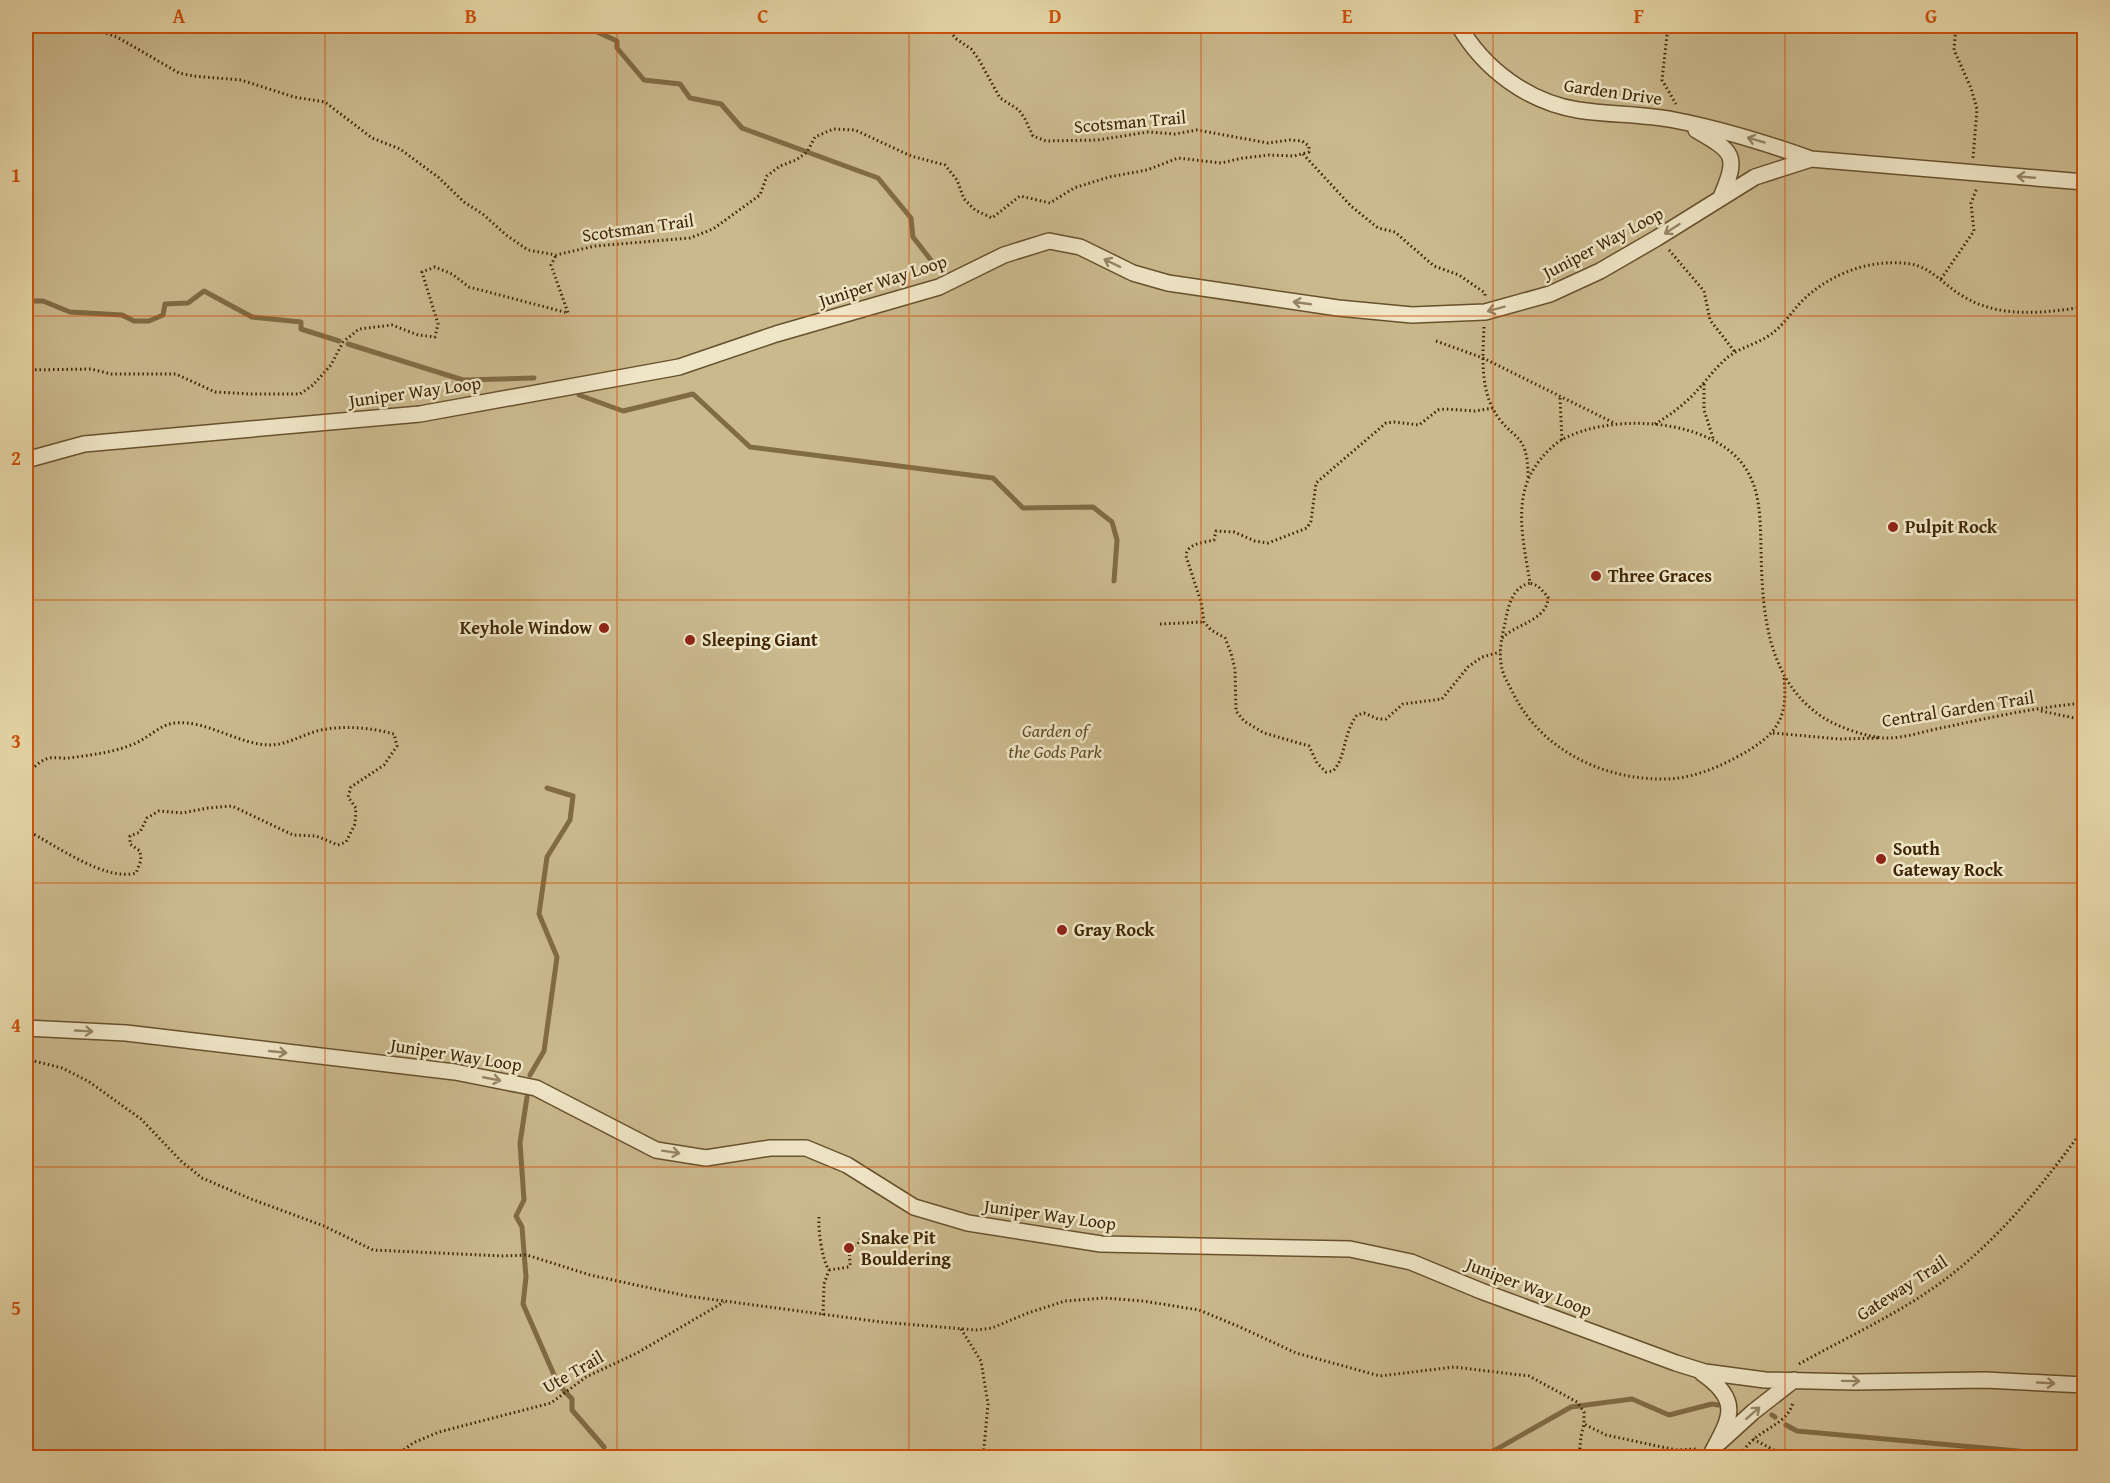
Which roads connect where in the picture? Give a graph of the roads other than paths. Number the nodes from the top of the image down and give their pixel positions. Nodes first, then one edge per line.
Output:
1 (1459, 26) edge
2 (1678, 121) junction
3 (1811, 159) junction
4 (2085, 182) edge
5 (1721, 197) junction
6 (26, 460) edge
7 (26, 1028) edge
8 (1698, 1369) junction
9 (1794, 1380) junction
10 (2085, 1385) edge
11 (1714, 1447) edge

1 - 2 street, Garden Drive
3 -> 2 street, Garden Drive
2 - 5 street
4 -> 3 street, Juniper Way Loop
3 - 5 street, Juniper Way Loop
5 -> 6 street, Juniper Way Loop
7 -> 8 street, Juniper Way Loop
8 - 9 street, Juniper Way Loop
8 - 11 street
9 -> 10 street, Juniper Way Loop
11 -> 9 street

